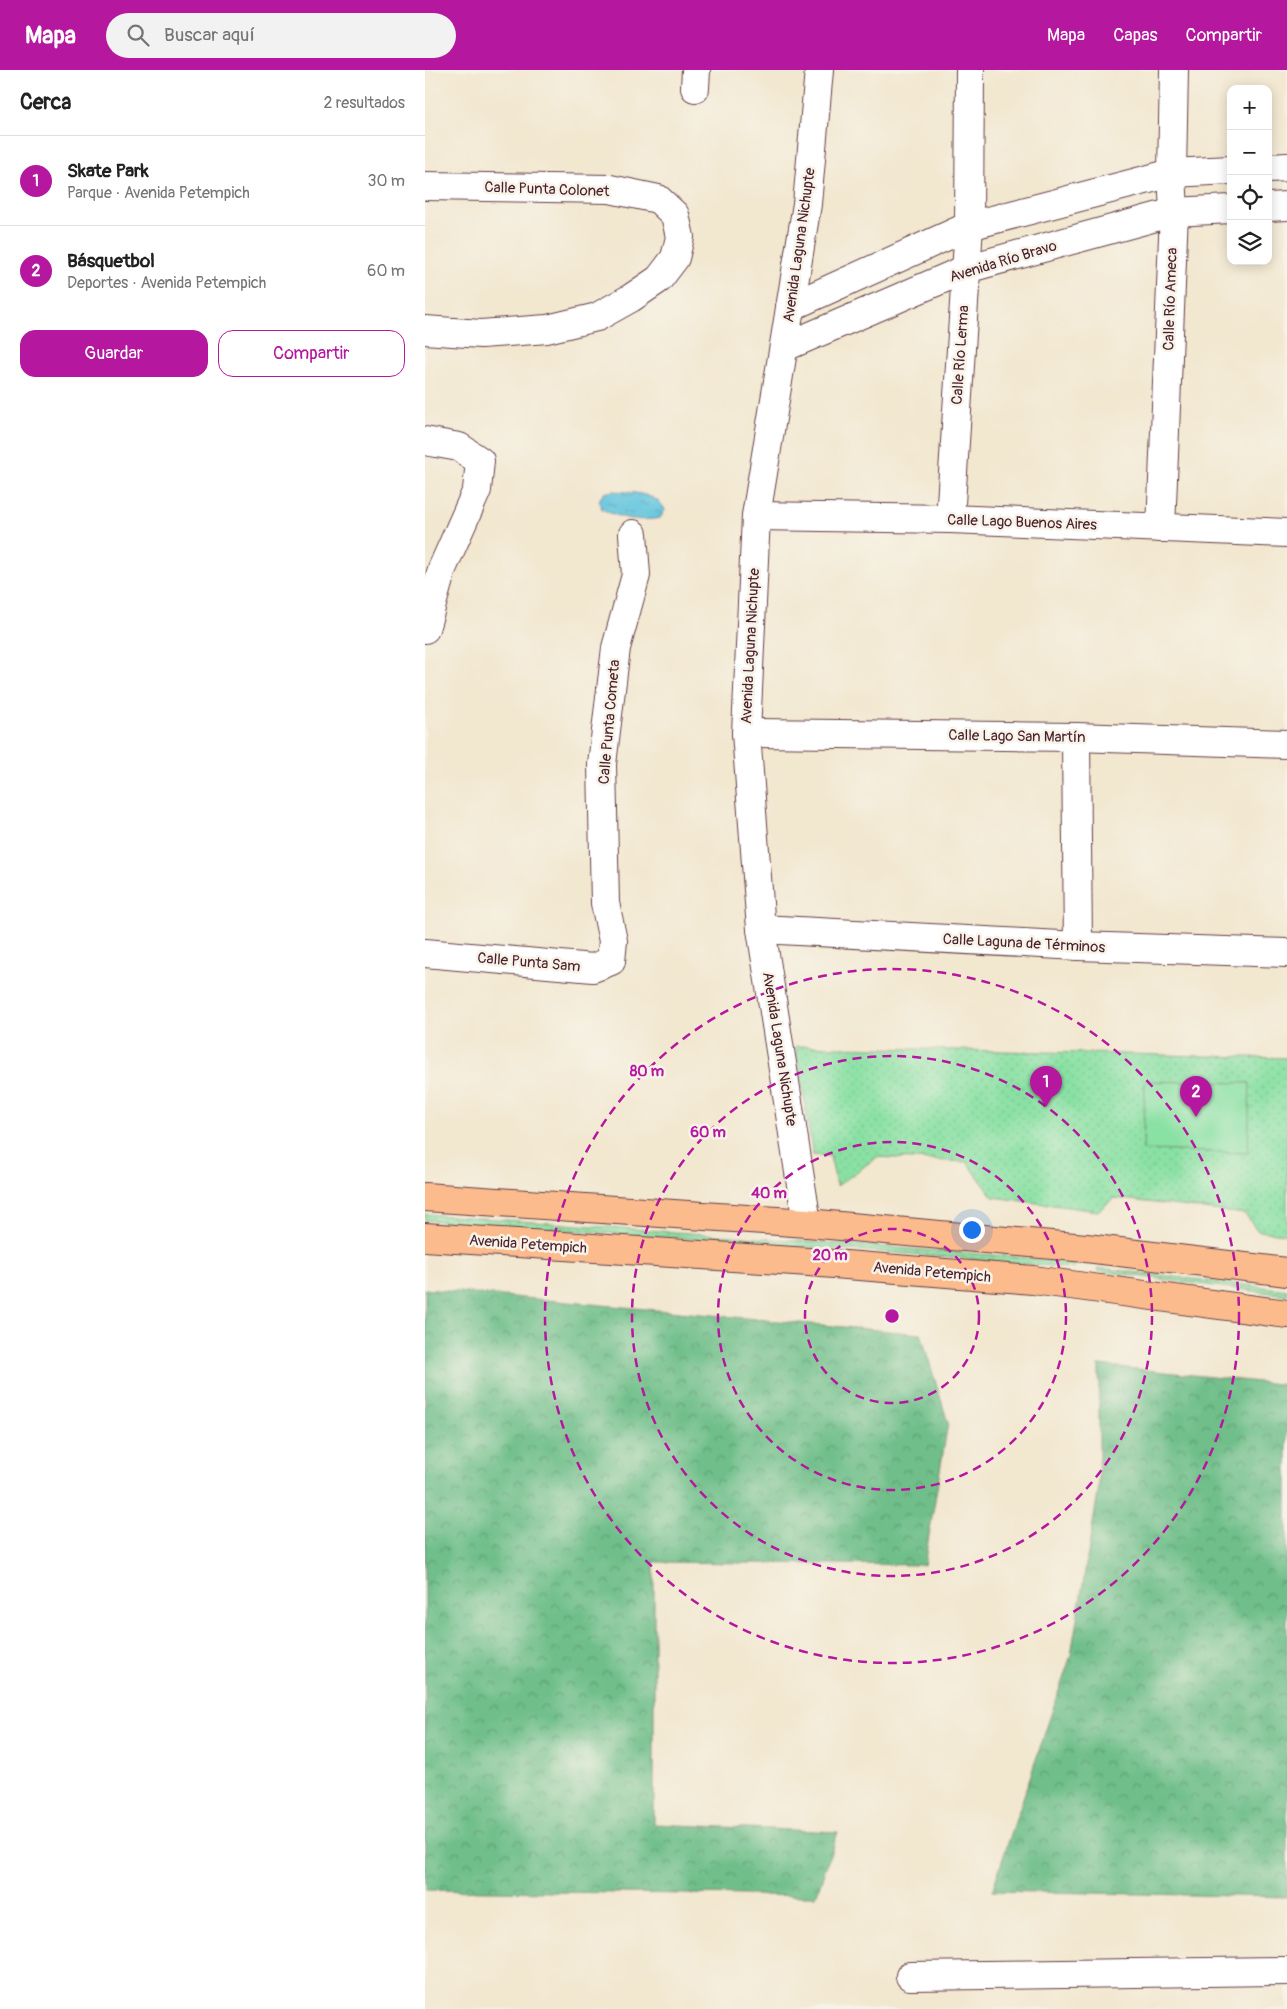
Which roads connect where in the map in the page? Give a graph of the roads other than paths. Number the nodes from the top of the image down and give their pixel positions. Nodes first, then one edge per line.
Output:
1 (819, 70) edge
2 (970, 70) edge
3 (1174, 70) edge
4 (1287, 167) edge
5 (1272, 168) edge
6 (1227, 170) edge
7 (1172, 173) junction
8 (425, 186) edge
9 (1287, 206) edge
10 (1272, 207) edge
11 (1227, 209) edge
12 (1174, 212) junction
13 (969, 226) junction
14 (966, 269) junction
15 (790, 307) junction
16 (425, 330) edge
17 (785, 347) junction
18 (425, 441) edge
19 (756, 516) junction
20 (950, 519) junction
21 (1161, 528) junction
22 (1287, 533) edge
23 (633, 534) dead end
24 (425, 628) edge
25 (746, 733) junction
26 (1076, 737) junction
27 (1287, 744) edge
28 (761, 929) junction
29 (613, 941) joint
30 (1078, 946) junction
31 (425, 953) edge
32 (1287, 953) edge
33 (425, 1197) edge
34 (807, 1223) junction
35 (425, 1237) edge
36 (1287, 1272) edge
37 (1287, 1314) edge
38 (1287, 1971) edge
39 (910, 1976) dead end

1 - 15 street, Avenida Laguna Nichupte
2 - 13 street, Calle Río Lerma
3 - 7 street, Calle Río Ameca
4 - 5 street
6 - 7 street
7 - 12 street, Calle Río Ameca
7 - 13 street
8 - 16 street, Calle Punta Colonet
9 - 10 street
11 - 12 street, Avenida Río Bravo
12 - 14 street, Avenida Río Bravo
12 - 21 street, Calle Río Ameca
13 - 14 street, Calle Río Lerma
13 - 15 street
14 - 17 street, Avenida Río Bravo
14 - 20 street, Calle Río Lerma
15 - 17 street, Avenida Laguna Nichupte
17 - 19 street, Avenida Laguna Nichupte
18 - 24 street
19 - 20 street, Calle Lago Buenos Aires
19 - 25 street, Avenida Laguna Nichupte
20 - 21 street, Calle Lago Buenos Aires
21 - 22 street, Calle Lago Buenos Aires
23 - 29 street, Calle Punta Cometa
25 - 26 street, Calle Lago San Martín
25 - 28 street, Avenida Laguna Nichupte
26 - 27 street, Calle Lago San Martín
26 - 30 street
28 - 30 street, Calle Laguna de Términos
28 - 34 street, Avenida Laguna Nichupte
29 - 31 street, Calle Punta Sam
30 - 32 street, Calle Laguna de Términos
33 - 34 main road
34 - 36 main road
35 - 37 main road, Avenida Petempich
38 - 39 street

